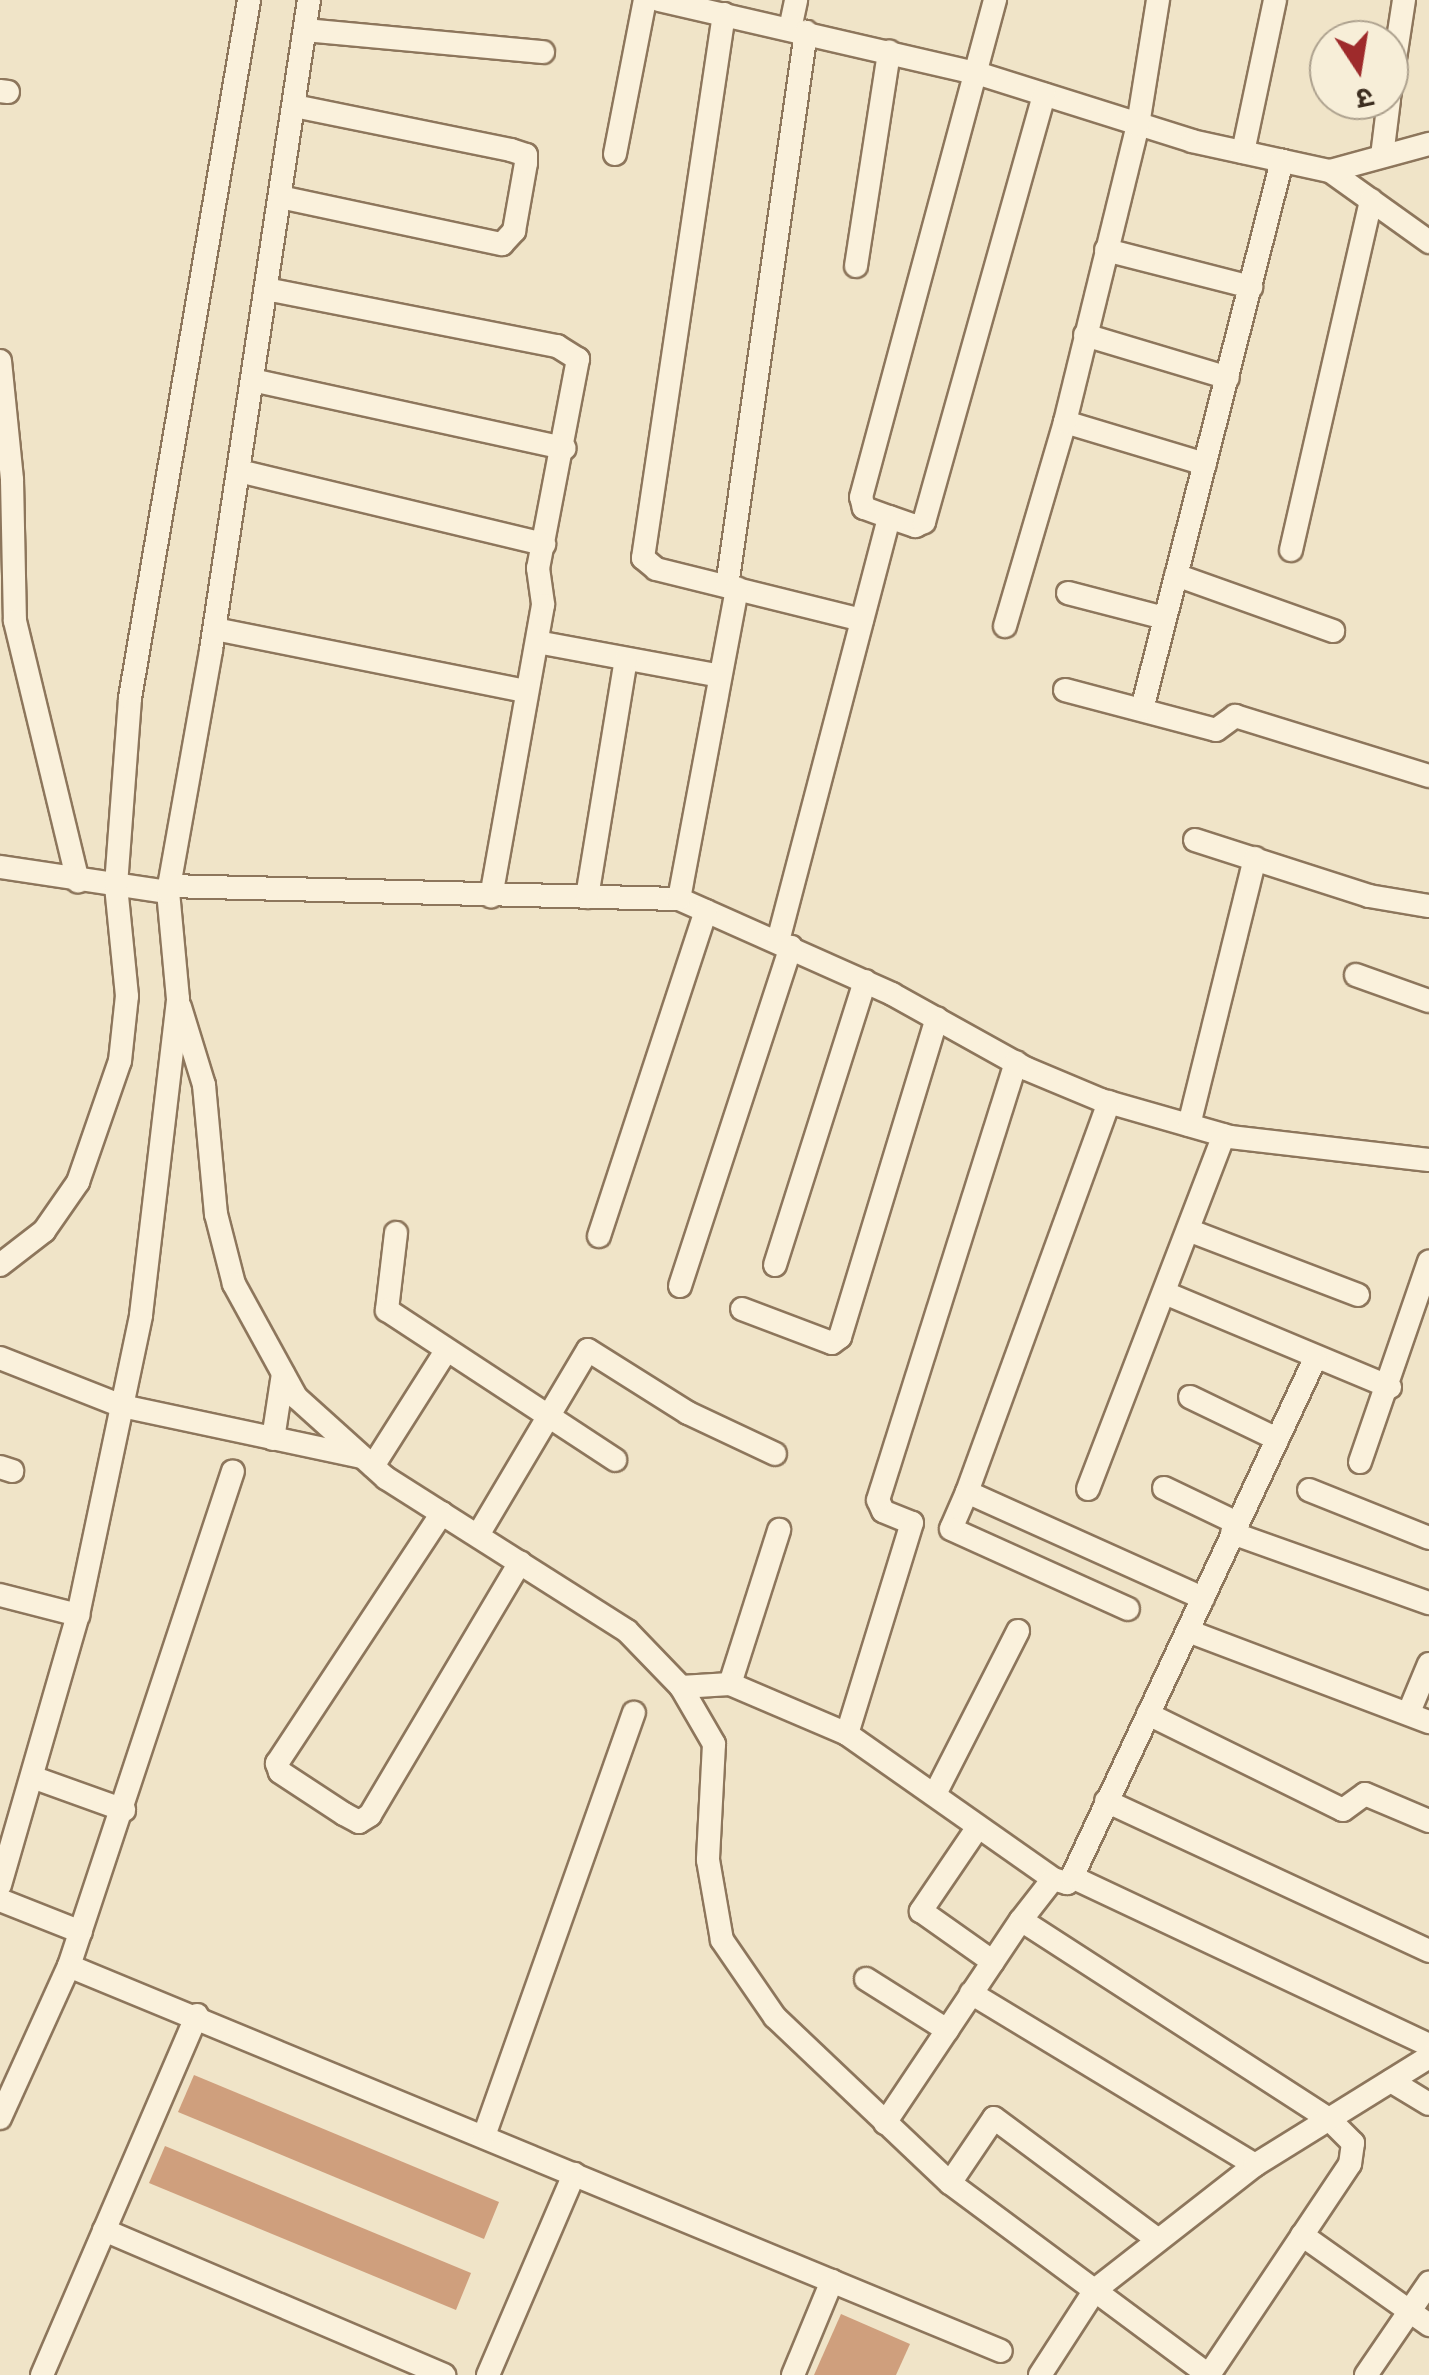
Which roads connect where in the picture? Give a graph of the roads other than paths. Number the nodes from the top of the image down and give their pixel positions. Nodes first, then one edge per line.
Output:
1 (248, 0) edge
2 (309, 0) edge
3 (645, 0) edge
4 (660, 0) edge
5 (796, 0) edge
6 (995, 0) edge
7 (1158, 0) edge
8 (1275, 0) edge
9 (724, 14) junction
10 (305, 30) junction
11 (798, 31) junction
12 (543, 52) dead end
13 (888, 52) junction
14 (980, 74) junction
15 (1044, 96) junction
16 (294, 106) junction
17 (1386, 120) edge
18 (1138, 124) junction
19 (1429, 144) edge
20 (1243, 152) junction
21 (615, 154) dead end
22 (1382, 156) junction
23 (1282, 161) junction
24 (1330, 171) junction
25 (280, 197) junction
26 (1371, 200) junction
27 (1429, 242) edge
28 (1106, 250) junction
29 (856, 266) dead end
30 (1251, 287) junction
31 (266, 289) junction
32 (1085, 336) junction
33 (0, 361) edge
34 (1228, 378) junction
35 (252, 380) junction
36 (1065, 422) junction
37 (4, 423) edge
38 (566, 448) junction
39 (1205, 464) junction
40 (239, 470) junction
41 (6, 487) edge
42 (889, 517) junction
43 (544, 544) junction
44 (1291, 550) dead end
45 (5, 572) edge
46 (1176, 575) junction
47 (732, 587) junction
48 (1068, 593) dead end
49 (1166, 618) junction
50 (862, 620) junction
51 (1005, 626) dead end
52 (215, 629) junction
53 (1334, 631) dead end
54 (537, 642) junction
55 (626, 659) junction
56 (720, 676) junction
57 (1065, 690) dead end
58 (526, 691) junction
59 (1142, 709) junction
60 (1429, 776) edge
61 (1195, 840) dead end
62 (1255, 858) junction
63 (0, 867) edge
64 (78, 881) junction
65 (116, 884) junction
66 (168, 889) junction
67 (490, 896) junction
68 (587, 897) junction
69 (678, 899) junction
70 (1429, 906) edge
71 (706, 911) junction
72 (784, 944) junction
73 (1356, 975) dead end
74 (864, 982) junction
75 (178, 999) junction
76 (1429, 1000) edge
77 (937, 1018) junction
78 (1016, 1062) junction
79 (1109, 1102) junction
80 (1190, 1125) junction
81 (1224, 1135) junction
82 (1429, 1160) edge
83 (1188, 1230) junction
84 (396, 1234) dead end
85 (599, 1236) dead end
86 (1429, 1262) edge
87 (0, 1265) edge
88 (775, 1265) dead end
89 (680, 1286) dead end
90 (1165, 1293) junction
91 (1358, 1295) dead end
92 (742, 1309) dead end
93 (446, 1351) junction
94 (0, 1358) edge
95 (1316, 1360) junction
96 (284, 1374) junction
97 (1390, 1387) junction
98 (1190, 1397) dead end
99 (122, 1406) junction
100 (546, 1418) junction
101 (272, 1438) junction
102 (1277, 1439) junction
103 (775, 1454) dead end
104 (615, 1460) dead end
105 (368, 1462) junction
106 (1360, 1462) dead end
107 (234, 1471) dead end
108 (1164, 1488) dead end
109 (1088, 1489) dead end
110 (1309, 1490) dead end
111 (967, 1492) junction
112 (442, 1512) junction
113 (912, 1523) junction
114 (1234, 1528) junction
115 (951, 1529) junction
116 (779, 1530) dead end
117 (478, 1535) junction
118 (1429, 1538) edge
119 (520, 1562) junction
120 (0, 1596) edge
121 (1203, 1598) junction
122 (1429, 1603) edge
123 (1128, 1609) dead end
124 (78, 1615) junction
125 (1018, 1631) dead end
126 (1188, 1631) junction
127 (1429, 1664) edge
128 (730, 1684) junction
129 (681, 1687) junction
130 (634, 1713) dead end
131 (1148, 1714) junction
132 (1419, 1717) edge
133 (846, 1734) junction
134 (32, 1777) junction
135 (935, 1794) junction
136 (1106, 1801) junction
137 (124, 1810) junction
138 (1429, 1821) edge
139 (978, 1826) junction
140 (8, 1830) edge
141 (1062, 1878) junction
142 (0, 1886) edge
143 (0, 1900) edge
144 (1022, 1920) junction
145 (81, 1932) junction
146 (1429, 1951) edge
147 (993, 1962) junction
148 (69, 1966) junction
149 (866, 1979) dead end
150 (972, 1993) junction
151 (196, 2015) junction
152 (947, 2030) junction
153 (1429, 2045) edge
154 (1429, 2057) edge
155 (1391, 2081) junction
156 (1429, 2104) edge
157 (0, 2118) edge
158 (1329, 2118) junction
159 (885, 2124) junction
160 (484, 2136) junction
161 (1255, 2164) junction
162 (574, 2174) junction
163 (950, 2182) junction
164 (104, 2230) junction
165 (1302, 2235) junction
166 (1158, 2240) junction
167 (832, 2281) junction
168 (1429, 2283) edge
169 (1095, 2290) junction
170 (1419, 2318) edge
171 (1001, 2351) dead end
172 (42, 2375) edge
173 (444, 2375) edge
174 (488, 2375) edge
175 (793, 2375) edge
176 (1040, 2375) edge
177 (1209, 2375) edge
178 (1366, 2375) edge

1 - 65 street
2 - 10 street
3 - 21 street
4 - 9 street
5 - 11 street
6 - 14 street
7 - 18 street
8 - 20 street
9 - 11 street
9 - 47 street
10 - 12 street
10 - 16 street
11 - 13 street
11 - 47 street
13 - 14 street
13 - 29 street
14 - 15 street
14 - 42 street
15 - 18 street
15 - 42 street
16 - 25 street
16 - 25 street
17 - 22 street
18 - 20 street
18 - 28 street
19 - 22 street
20 - 23 street
22 - 24 street
23 - 24 street
23 - 30 street
24 - 26 street
25 - 31 street
26 - 27 street
26 - 44 street
28 - 30 street
28 - 32 street
30 - 34 street
31 - 35 street
31 - 38 street
32 - 34 street
32 - 36 street
33 - 37 street
34 - 39 street
35 - 38 street
35 - 40 street
36 - 39 street
36 - 51 street
37 - 41 street
38 - 43 street
39 - 46 street
40 - 43 street
40 - 52 street
41 - 45 street
42 - 50 street
43 - 54 street
45 - 64 street
46 - 49 street
46 - 53 street
47 - 50 street
47 - 56 street
48 - 49 street
49 - 59 street
50 - 72 street
52 - 58 street
52 - 66 street
54 - 55 street
54 - 58 street
55 - 56 street
55 - 68 street
56 - 69 street
57 - 59 street
58 - 67 street
59 - 60 street
61 - 62 street
62 - 70 street
62 - 80 street
63 - 64 street
64 - 65 street
65 - 66 street
65 - 87 street
66 - 67 street
66 - 75 street
67 - 68 street
68 - 69 street
69 - 71 street
71 - 72 street
71 - 85 street
72 - 74 street
72 - 89 street
73 - 76 street
74 - 77 street
74 - 88 street
75 - 96 street
75 - 99 street
77 - 78 street
77 - 92 street
78 - 79 street
78 - 113 street
79 - 80 street
79 - 111 street
80 - 81 street
81 - 82 street
81 - 83 street
83 - 90 street
83 - 91 street
84 - 93 street
86 - 97 street
90 - 95 street
90 - 109 street
93 - 100 street
93 - 105 street
94 - 99 street
95 - 97 street
95 - 102 street
96 - 101 street
96 - 105 street
97 - 106 street
98 - 102 street
99 - 101 street
99 - 124 street
100 - 103 street
100 - 104 street
100 - 117 street
101 - 105 street
102 - 114 street
105 - 112 street
107 - 137 street
108 - 114 street
110 - 118 street
111 - 115 street
111 - 121 street
112 - 117 street
112 - 119 street
113 - 115 street
113 - 133 street
114 - 121 street
114 - 122 street
115 - 123 street
116 - 128 street
117 - 119 street
119 - 129 street
120 - 124 street
121 - 126 street
124 - 134 street
125 - 135 street
126 - 131 street
126 - 132 street
127 - 132 street
128 - 129 street
128 - 133 street
129 - 159 street
130 - 160 street
131 - 136 street
131 - 138 street
133 - 135 street
134 - 137 street
134 - 140 street
135 - 139 street
136 - 141 street
136 - 146 street
137 - 145 street
139 - 141 street
139 - 147 street
140 - 142 street
141 - 144 street
141 - 153 street
143 - 145 street
144 - 147 street
144 - 158 street
145 - 148 street
147 - 150 street
148 - 151 street
148 - 157 street
149 - 152 street
150 - 152 street
150 - 161 street
151 - 160 street
151 - 164 street
152 - 159 street
154 - 155 street
155 - 156 street
155 - 158 street
158 - 161 street
158 - 165 street
159 - 163 street
160 - 162 street
161 - 166 street
162 - 167 street
162 - 174 street
163 - 166 street
163 - 169 street
164 - 172 street
164 - 173 street
165 - 170 street
165 - 177 street
166 - 169 street
167 - 171 street
167 - 175 street
168 - 170 street
169 - 176 street
169 - 177 street
170 - 178 street

